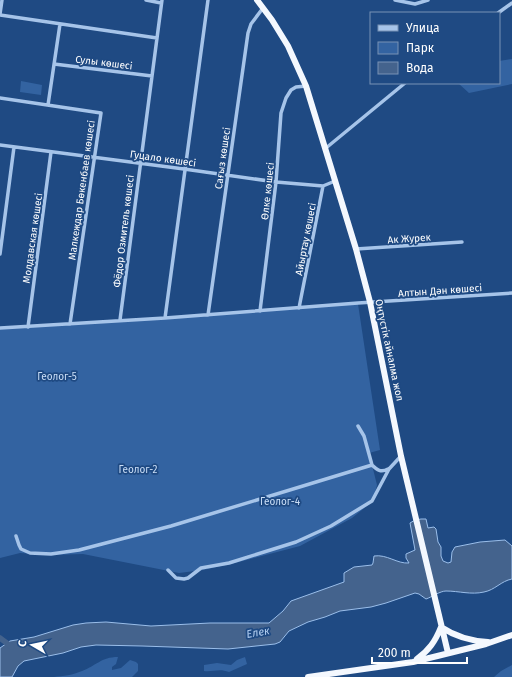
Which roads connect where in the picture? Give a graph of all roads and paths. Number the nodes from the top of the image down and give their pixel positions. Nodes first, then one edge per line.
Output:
1 (2, 0) edge
2 (146, 0) edge
3 (208, 0) edge
4 (257, 0) edge
5 (395, 0) edge
6 (428, 0) edge
7 (162, 1) edge
8 (512, 3) edge
9 (263, 7) junction
10 (499, 12) edge
11 (0, 15) edge
12 (60, 24) junction
13 (156, 38) junction
14 (54, 64) junction
15 (152, 76) junction
16 (404, 84) edge
17 (306, 86) junction
18 (0, 98) edge
19 (48, 105) junction
20 (0, 145) edge
21 (14, 147) junction
22 (326, 148) junction
23 (51, 152) junction
24 (95, 157) junction
25 (140, 163) junction
26 (184, 169) junction
27 (228, 176) junction
28 (336, 181) junction
29 (276, 182) junction
30 (323, 186) junction
31 (462, 242) dead end
32 (356, 249) junction
33 (0, 254) edge
34 (512, 293) edge
35 (370, 302) junction
36 (299, 308) junction
37 (260, 311) junction
38 (208, 315) junction
39 (165, 318) junction
40 (120, 320) junction
41 (70, 324) junction
42 (28, 327) junction
43 (0, 328) edge
44 (358, 426) dead end
45 (401, 456) junction
46 (372, 465) junction
47 (388, 468) junction
48 (16, 536) dead end
49 (168, 570) dead end
50 (441, 626) junction
51 (512, 635) edge
52 (493, 642) junction
53 (448, 653) junction
54 (413, 662) junction
55 (308, 677) edge

1 - 11 street
2 - 7 street
3 - 26 street
4 - 9 highway, Оңтүстік айналма жол
5 - 6 street
7 - 13 street, Фёдор Озмитель көшесі
8 - 10 street
9 - 17 highway, Оңтүстік айналма жол
9 - 27 street, Сағыз көшесі
11 - 12 street
12 - 13 street
12 - 14 street
13 - 15 street, Фёдор Озмитель көшесі
14 - 15 street, Сулы көшесі
14 - 19 street
15 - 25 street, Фёдор Озмитель көшесі
16 - 22 street
17 - 22 highway, Оңтүстік айналма жол
17 - 29 street, Өлке көшесі
18 - 19 street, Малкеждар Бөкенбаев көшесі
19 - 24 street, Малкеждар Бөкенбаев көшесі
20 - 21 street, Гуцало көшесі
21 - 23 street, Гуцало көшесі
21 - 33 street
22 - 28 highway, Оңтүстік айналма жол
23 - 24 street, Гуцало көшесі
23 - 42 street, Молдавская көшесі
24 - 25 street, Гуцало көшесі
24 - 41 street, Малкеждар Бөкенбаев көшесі
25 - 26 street, Гуцало көшесі
25 - 40 street, Фёдор Озмитель көшесі
26 - 27 street, Гуцало көшесі
26 - 39 street
27 - 29 street, Гуцало көшесі
27 - 38 street, Сағыз көшесі
28 - 30 street
28 - 32 highway, Оңтүстік айналма жол
29 - 30 street, Гуцало көшесі
29 - 37 street, Өлке көшесі
30 - 36 street, Айыртау көшесі
31 - 32 street, Ак Журек
32 - 35 highway, Оңтүстік айналма жол
34 - 35 street, Алтын Дән көшесі
35 - 36 street, Алтын Дән көшесі
35 - 45 highway, Оңтүстік айналма жол
36 - 37 street, Алтын Дән көшесі
37 - 38 street, Алтын Дән көшесі
38 - 39 street, Алтын Дән көшесі
39 - 40 street, Алтын Дән көшесі
40 - 41 street, Алтын Дән көшесі
41 - 42 street, Алтын Дән көшесі
42 - 43 street, Алтын Дән көшесі
44 - 46 street
45 - 47 street
45 - 50 highway, Оңтүстік айналма жол
46 - 47 street
46 - 48 street
47 - 49 street
50 - 52 highway
50 - 53 highway, Оңтүстік айналма жол
50 - 54 highway
51 - 52 highway
52 - 53 highway
53 - 54 highway
54 - 55 highway

